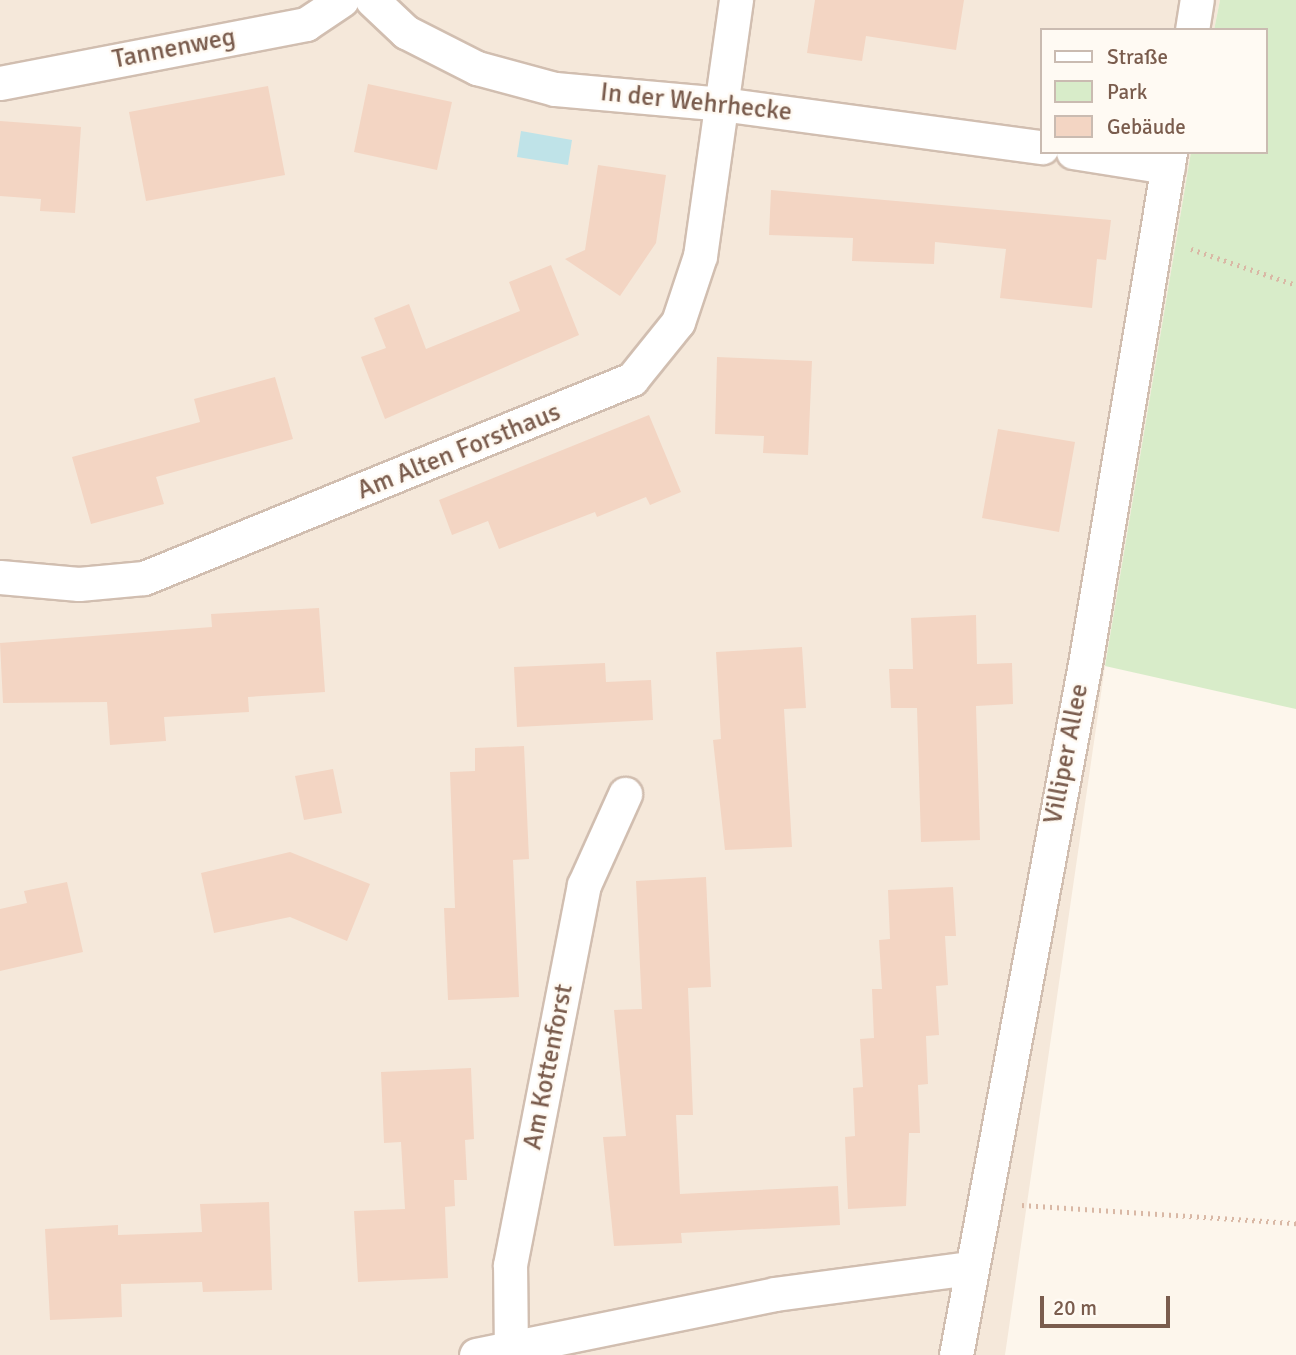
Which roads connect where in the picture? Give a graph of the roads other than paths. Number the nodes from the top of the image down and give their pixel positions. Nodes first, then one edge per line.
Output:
1 (342, 0) edge
2 (372, 0) edge
3 (736, 0) edge
4 (1197, 0) edge
5 (1192, 28) edge
6 (0, 83) edge
7 (722, 104) junction
8 (1040, 147) edge
9 (1097, 154) edge
10 (1169, 160) edge
11 (0, 577) edge
12 (625, 794) dead end
13 (969, 1268) junction
14 (511, 1352) edge
15 (476, 1355) edge
16 (956, 1355) edge

1 - 6 street, Tannenweg
2 - 7 street, In der Wehrhecke
3 - 7 street, Am Alten Forsthaus
4 - 5 street
7 - 8 street, In der Wehrhecke
7 - 11 street, Am Alten Forsthaus
9 - 10 street
10 - 13 street, Villiper Allee
12 - 14 street, Am Kottenforst
13 - 14 street
13 - 16 street, Villiper Allee
14 - 15 street

